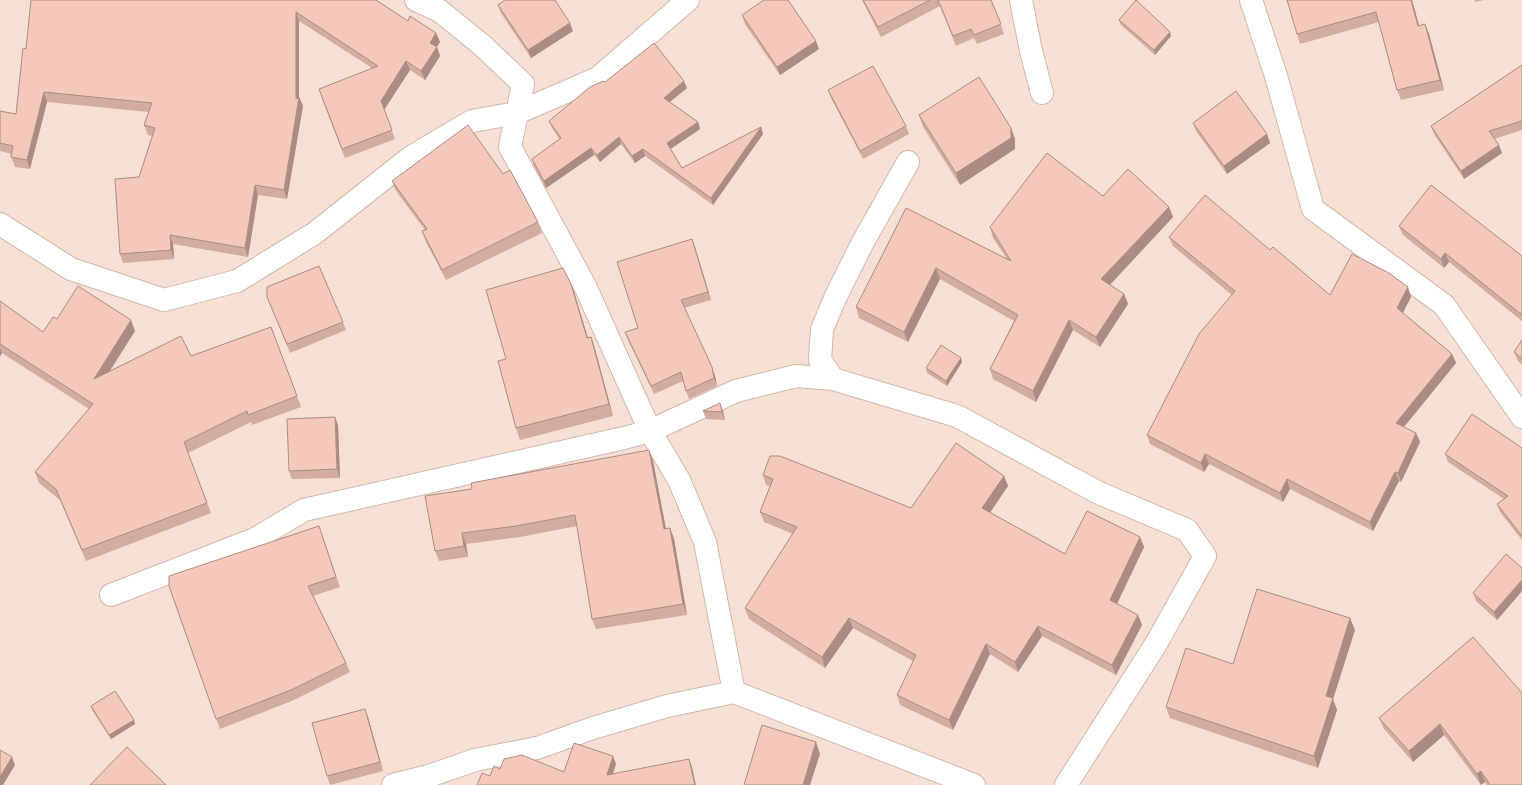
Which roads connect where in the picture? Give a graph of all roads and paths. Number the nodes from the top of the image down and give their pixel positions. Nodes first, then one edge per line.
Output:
1 (416, 0) edge
2 (688, 0) edge
3 (1021, 0) edge
4 (1251, 0) edge
5 (1042, 93) dead end
6 (517, 113) junction
7 (908, 162) dead end
8 (0, 224) edge
9 (833, 379) junction
10 (1522, 417) edge
11 (650, 431) junction
12 (111, 595) dead end
13 (734, 692) junction
14 (393, 785) edge
15 (974, 785) edge
16 (1066, 785) edge

1 - 6 street
2 - 6 street
3 - 5 street
4 - 10 street
6 - 8 street
6 - 11 street
7 - 9 street
9 - 11 street
9 - 16 street
11 - 12 street
11 - 13 street
13 - 14 street
13 - 15 street

